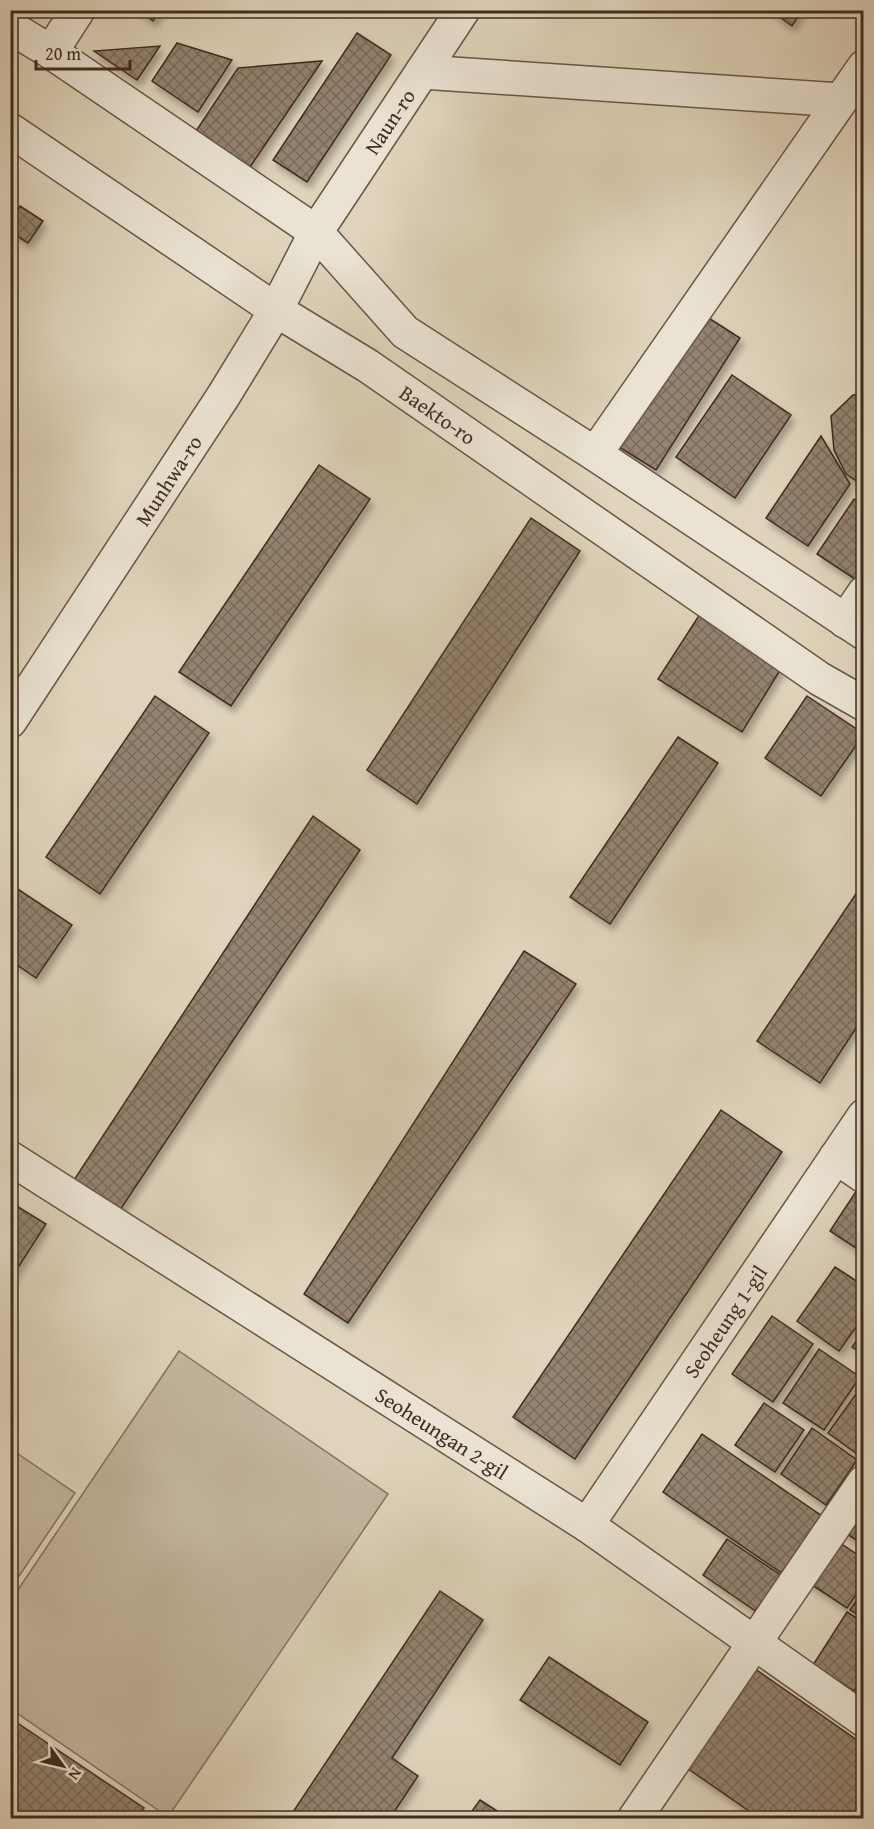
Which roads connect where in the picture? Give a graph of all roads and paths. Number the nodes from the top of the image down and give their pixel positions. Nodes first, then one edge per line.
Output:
1 (78, 10) edge
2 (463, 10) edge
3 (10, 27) edge
4 (51, 52) junction
5 (864, 67) edge
6 (422, 72) junction
7 (841, 100) junction
8 (10, 130) edge
9 (316, 232) junction
10 (276, 310) junction
11 (595, 454) junction
12 (864, 592) edge
13 (854, 627) edge
14 (864, 704) edge
15 (10, 721) edge
16 (864, 1116) edge
17 (836, 1157) junction
18 (10, 1158) edge
19 (864, 1176) edge
20 (864, 1482) edge
21 (587, 1525) junction
22 (753, 1643) junction
23 (864, 1720) edge
24 (635, 1818) edge

1 - 4 street
2 - 6 street, Naun-ro
3 - 4 street
4 - 9 street
5 - 7 street
6 - 7 street
6 - 9 street, Naun-ro
7 - 11 street
8 - 10 street, Baekto-ro
9 - 10 street, Munhwa-ro
9 - 11 street
10 - 14 street, Baekto-ro
10 - 15 street, Munhwa-ro
11 - 13 street
12 - 13 street
16 - 17 street, Seoheung 1-gil
17 - 19 street
17 - 21 street, Seoheung 1-gil
18 - 21 street, Seoheungan 2-gil
20 - 22 street
21 - 22 street, Seoheungan 2-gil
22 - 23 street, Seoheungan 2-gil
22 - 24 street

